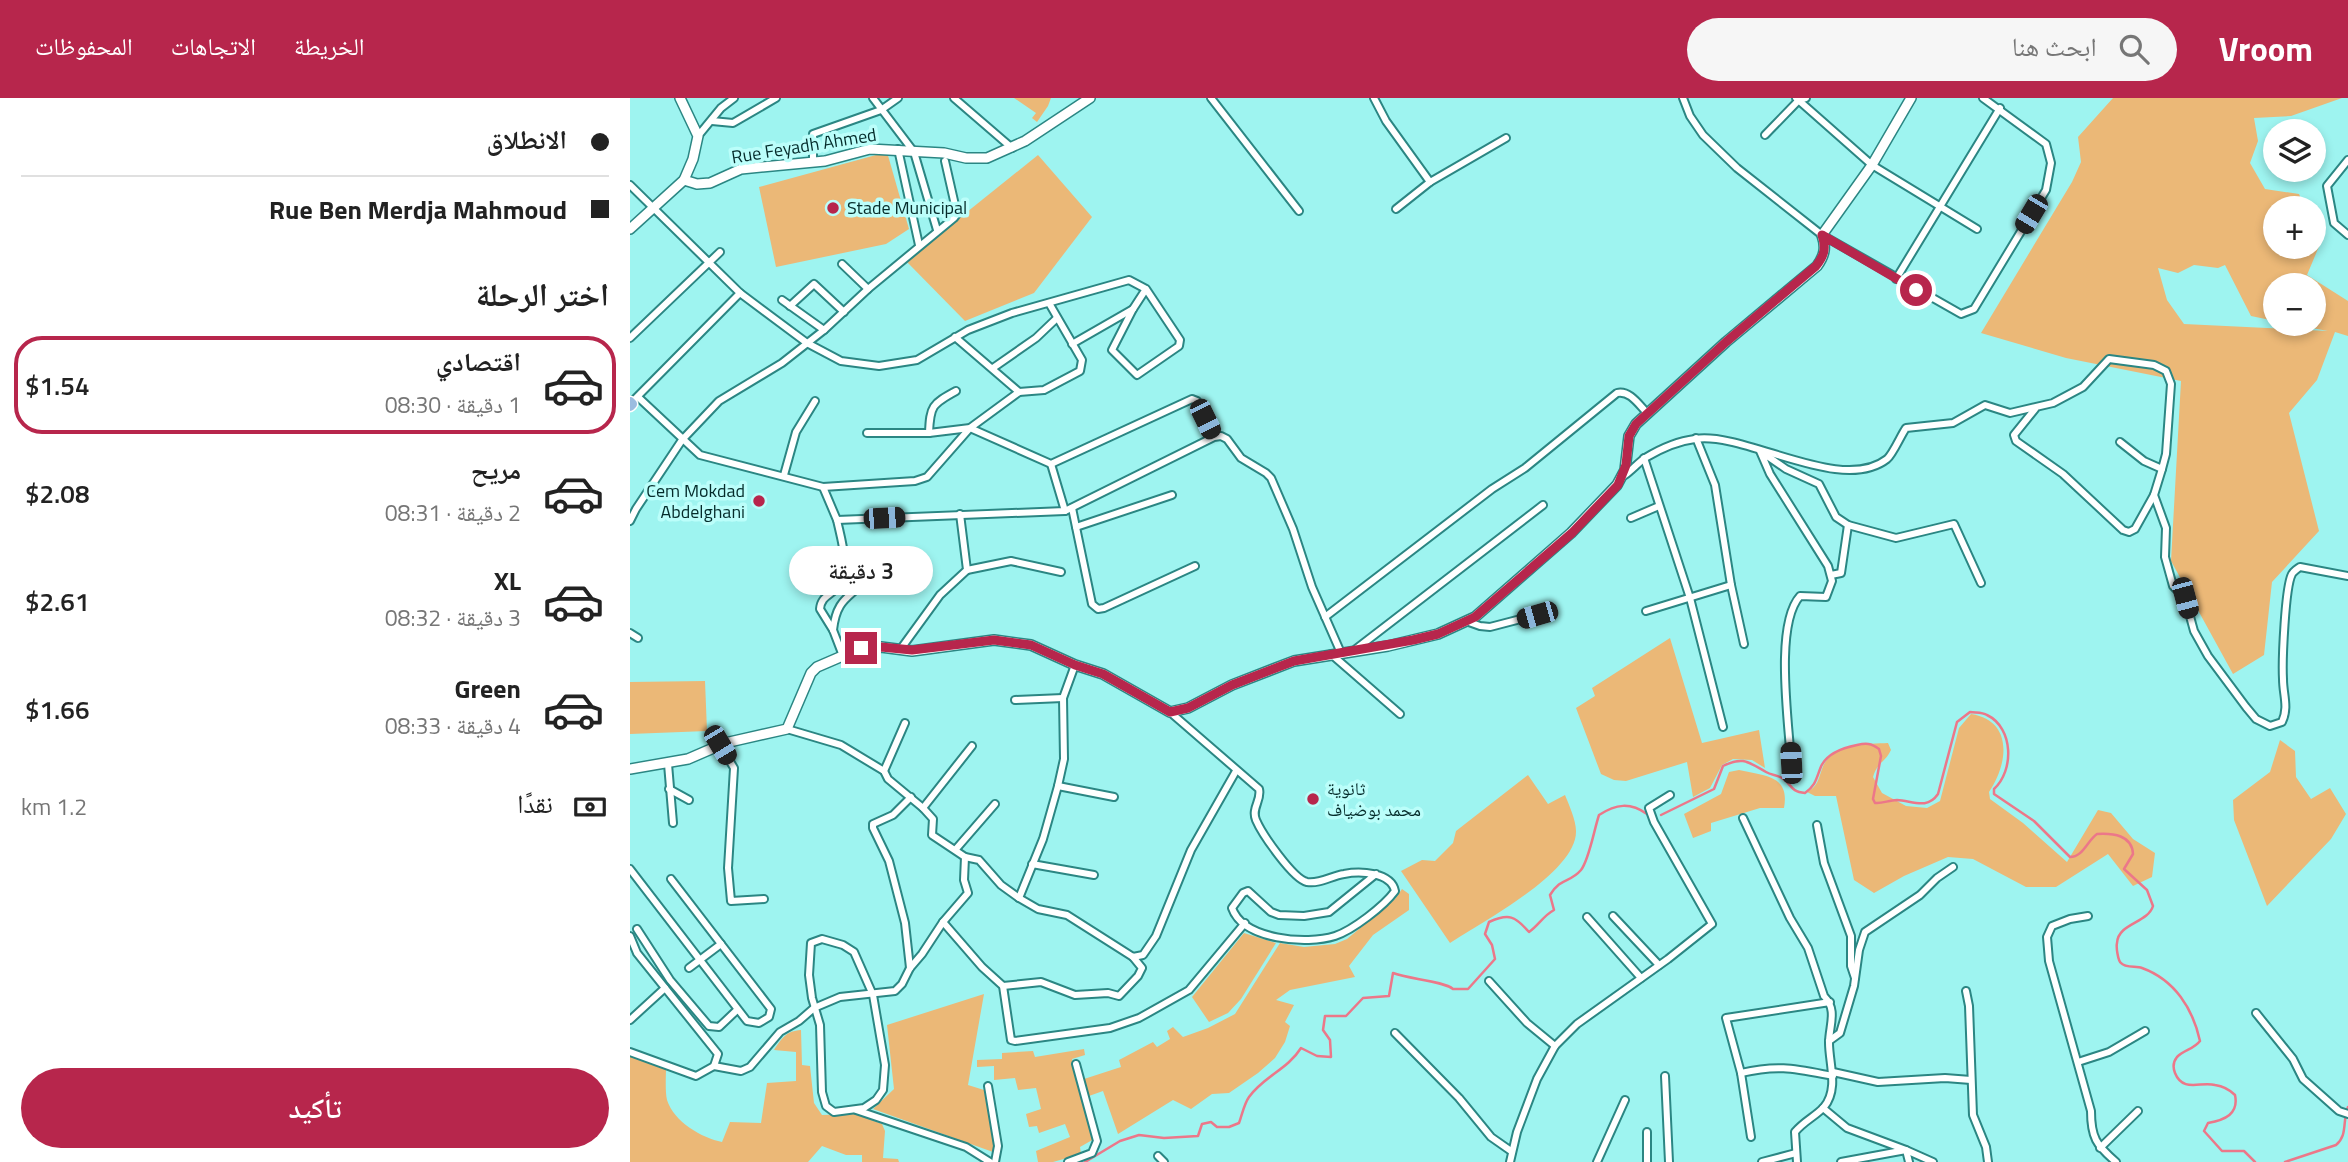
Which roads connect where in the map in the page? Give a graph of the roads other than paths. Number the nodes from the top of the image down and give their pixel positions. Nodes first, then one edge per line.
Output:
1 (680, 98) edge
2 (734, 98) edge
3 (776, 98) edge
4 (873, 98) edge
5 (898, 98) edge
6 (954, 98) edge
7 (1090, 98) edge
8 (1211, 98) edge
9 (1374, 98) edge
10 (1683, 98) edge
11 (1911, 98) edge
12 (1983, 98) edge
13 (1800, 99) edge
14 (2000, 108) junction
15 (881, 110) junction
16 (712, 121) junction
17 (1765, 135) dead end
18 (698, 136) junction
19 (1506, 138) dead end
20 (1012, 148) junction
21 (898, 149) junction
22 (914, 152) junction
23 (813, 161) junction
24 (945, 161) dead end
25 (2347, 163) edge
26 (1872, 164) junction
27 (684, 180) junction
28 (1430, 182) junction
29 (630, 184) edge
30 (653, 206) junction
31 (1940, 206) junction
32 (1396, 209) dead end
33 (1299, 211) dead end
34 (630, 229) edge
35 (1977, 229) dead end
36 (937, 230) junction
37 (2348, 234) edge
38 (1822, 235) junction
39 (919, 245) junction
40 (720, 252) dead end
41 (709, 262) junction
42 (842, 264) dead end
43 (1896, 279) junction
44 (868, 289) junction
45 (1146, 289) junction
46 (740, 293) junction
47 (782, 300) dead end
48 (1049, 303) junction
49 (790, 306) junction
50 (1133, 309) junction
51 (844, 312) junction
52 (1057, 317) junction
53 (1112, 319) junction
54 (824, 330) junction
55 (1124, 330) junction
56 (955, 337) junction
57 (630, 338) edge
58 (807, 344) junction
59 (1072, 344) junction
60 (993, 368) junction
61 (956, 391) dead end
62 (1019, 392) junction
63 (815, 401) dead end
64 (632, 402) edge
65 (2036, 408) junction
66 (1648, 414) junction
67 (970, 428) junction
68 (867, 433) dead end
69 (929, 433) junction
70 (1214, 437) junction
71 (1696, 439) junction
72 (682, 440) junction
73 (2120, 442) dead end
74 (1760, 451) junction
75 (1644, 458) junction
76 (1051, 464) junction
77 (2162, 469) junction
78 (784, 475) junction
79 (1623, 475) junction
80 (823, 487) junction
81 (1172, 495) dead end
82 (2154, 495) junction
83 (1543, 505) dead end
84 (1659, 506) junction
85 (1069, 510) junction
86 (960, 514) junction
87 (1631, 518) dead end
88 (837, 520) junction
89 (630, 522) edge
90 (1848, 525) junction
91 (1076, 527) junction
92 (1195, 566) dead end
93 (967, 570) junction
94 (879, 572) dead end
95 (1061, 572) dead end
96 (1831, 575) junction
97 (2348, 576) edge
98 (1981, 583) dead end
99 (1731, 585) junction
100 (1690, 598) junction
101 (1551, 611) dead end
102 (1646, 611) dead end
103 (1325, 617) junction
104 (1466, 621) junction
105 (833, 630) junction
106 (630, 633) edge
107 (638, 638) dead end
108 (1744, 644) dead end
109 (900, 650) junction
110 (1353, 652) junction
111 (1336, 654) junction
112 (843, 656) junction
113 (1075, 665) junction
114 (1063, 698) junction
115 (1014, 700) dead end
116 (1170, 712) junction
117 (1400, 714) dead end
118 (905, 723) dead end
119 (1723, 727) dead end
120 (788, 729) junction
121 (720, 745) junction
122 (972, 746) dead end
123 (1791, 763) dead end
124 (668, 764) junction
125 (630, 769) edge
126 (884, 771) junction
127 (1236, 771) junction
128 (1058, 786) junction
129 (668, 789) junction
130 (1670, 796) dead end
131 (911, 797) junction
132 (1114, 797) dead end
133 (689, 800) dead end
134 (995, 804) dead end
135 (923, 807) junction
136 (1743, 818) dead end
137 (673, 823) dead end
138 (1817, 825) dead end
139 (956, 849) junction
140 (965, 857) junction
141 (1032, 864) junction
142 (1953, 867) dead end
143 (630, 869) edge
144 (1376, 874) junction
145 (1094, 875) dead end
146 (671, 878) dead end
147 (1018, 898) junction
148 (764, 899) dead end
149 (1613, 916) dead end
150 (2088, 916) dead end
151 (1587, 917) dead end
152 (943, 922) junction
153 (1245, 923) junction
154 (637, 929) dead end
155 (630, 936) edge
156 (721, 944) junction
157 (630, 950) edge
158 (638, 953) junction
159 (1133, 957) junction
160 (699, 960) junction
161 (1659, 965) junction
162 (689, 968) dead end
163 (911, 968) junction
164 (1641, 978) junction
165 (1856, 980) junction
166 (1489, 981) dead end
167 (1003, 986) junction
168 (665, 988) junction
169 (1966, 991) dead end
170 (873, 995) junction
171 (1830, 1002) junction
172 (814, 1007) junction
173 (737, 1010) junction
174 (2256, 1013) dead end
175 (630, 1020) edge
176 (709, 1026) junction
177 (700, 1031) junction
178 (2145, 1031) dead end
179 (1395, 1033) dead end
180 (1829, 1041) junction
181 (1555, 1046) junction
182 (630, 1052) edge
183 (2078, 1062) junction
184 (1076, 1064) dead end
185 (714, 1066) junction
186 (1741, 1073) junction
187 (1833, 1074) junction
188 (1665, 1076) dead end
189 (1971, 1080) junction
190 (988, 1086) dead end
191 (1625, 1100) dead end
192 (1823, 1108) junction
193 (855, 1110) junction
194 (2138, 1111) dead end
195 (2348, 1114) edge
196 (1647, 1132) dead end
197 (1751, 1138) dead end
198 (2100, 1148) junction
199 (1906, 1150) junction
200 (1511, 1151) junction
201 (975, 1152) junction
202 (1796, 1153) junction
203 (1158, 1156) dead end
204 (1875, 1158) edge
205 (1770, 1161) edge
206 (975, 1162) edge
207 (992, 1162) edge
208 (1068, 1162) edge
209 (1164, 1162) edge
210 (1510, 1162) edge
211 (1597, 1162) edge
212 (1647, 1162) edge
213 (1669, 1162) edge
214 (1762, 1162) edge
215 (1797, 1162) edge
216 (1841, 1162) edge
217 (1909, 1162) edge
218 (1933, 1162) edge
219 (1987, 1162) edge
220 (2116, 1162) edge

1 - 18 street
2 - 16 street
3 - 16 street
4 - 15 street
5 - 15 street
6 - 20 street
7 - 20 street, Rue Feyadh Ahmed
8 - 33 street
9 - 28 street
10 - 38 street
11 - 26 street
12 - 14 street
13 - 17 street
13 - 26 street
14 - 31 street
14 - 43 street
15 - 22 street
15 - 23 street
16 - 18 street
18 - 27 street
19 - 28 street
20 - 22 street, Rue Feyadh Ahmed
21 - 22 street, Rue Feyadh Ahmed
21 - 23 street, Rue Feyadh Ahmed
21 - 39 street
22 - 36 street
23 - 27 street, Rue Feyadh Ahmed
24 - 36 street
25 - 37 street
26 - 31 street
26 - 38 street
27 - 30 street
28 - 32 street
29 - 30 street
30 - 34 street
30 - 41 street
31 - 35 street
31 - 43 street
36 - 39 street
38 - 43 street
38 - 66 street
39 - 44 street
40 - 41 street
41 - 46 street
41 - 57 street
42 - 44 street
44 - 51 street
45 - 48 street
45 - 50 street
45 - 55 street
46 - 58 street
46 - 64 street
47 - 49 street
48 - 52 street
48 - 56 street
49 - 51 street
49 - 54 street
50 - 53 street
50 - 55 street
51 - 54 street
52 - 59 street
52 - 60 street
53 - 55 street
53 - 59 street
54 - 58 street
56 - 58 street
56 - 60 street
58 - 72 street
59 - 62 street
60 - 62 street
61 - 69 street
62 - 67 street
63 - 78 street
64 - 72 street
65 - 74 street
65 - 77 street
65 - 82 street
66 - 79 street
66 - 103 street
67 - 69 street
67 - 76 street
67 - 80 street
68 - 69 street
70 - 76 street
70 - 85 street
70 - 103 street
71 - 74 street
71 - 75 street
71 - 99 street
72 - 78 street
72 - 89 street
73 - 77 street
74 - 90 street
74 - 96 street
75 - 79 street
75 - 84 street
76 - 85 street
77 - 82 street
78 - 80 street
79 - 104 street
80 - 88 street
81 - 91 street
82 - 97 street
83 - 110 street
84 - 87 street
84 - 100 street
85 - 86 street
85 - 91 street
86 - 88 street
86 - 93 street
88 - 105 street
90 - 96 street
90 - 98 street
91 - 92 street
93 - 95 street
93 - 109 street
94 - 105 street
96 - 123 street
99 - 100 street
99 - 108 street
100 - 102 street
100 - 119 street
101 - 104 street
103 - 111 street
104 - 110 street
105 - 112 street
106 - 107 street
109 - 112 street
109 - 113 street
110 - 111 street
111 - 116 street
111 - 117 street
112 - 120 street
113 - 114 street
113 - 116 street
114 - 115 street
114 - 128 street
116 - 127 street
118 - 126 street
120 - 121 street
120 - 126 street
121 - 124 street
121 - 148 street
122 - 135 street
124 - 125 street
124 - 129 street
126 - 131 street
127 - 144 street
127 - 159 street
128 - 132 street
128 - 141 street
129 - 133 street
129 - 137 street
130 - 161 street
131 - 135 street
131 - 163 street
134 - 139 street
135 - 139 street
136 - 171 street
138 - 165 street
139 - 140 street
140 - 147 street
140 - 152 street
141 - 145 street
141 - 147 street
142 - 165 street
143 - 160 street
144 - 153 street
144 - 153 street
146 - 156 street
147 - 159 street
149 - 161 street
150 - 183 street
151 - 164 street
152 - 163 street
152 - 167 street
153 - 167 street
154 - 176 street
155 - 158 street
156 - 160 street
156 - 173 street
157 - 158 street
158 - 168 street
159 - 167 street
160 - 162 street
160 - 173 street
161 - 164 street
163 - 170 street
164 - 181 street
165 - 180 street
166 - 181 street
168 - 175 street
168 - 177 street
169 - 189 street
170 - 172 street
170 - 172 street
170 - 193 street
171 - 180 street
171 - 186 street
172 - 185 street
172 - 193 street
173 - 176 street
174 - 195 street
176 - 177 street
177 - 185 street
178 - 183 street
179 - 200 street
180 - 187 street
181 - 200 street
182 - 185 street
183 - 198 street
184 - 208 street
186 - 187 street
186 - 197 street
187 - 189 street
187 - 192 street
188 - 213 street
189 - 219 street
190 - 207 street
191 - 211 street
192 - 199 street
192 - 202 street
193 - 201 street
194 - 198 street
196 - 212 street
198 - 220 street
199 - 204 street
199 - 217 street
199 - 218 street
200 - 210 street
201 - 206 street
201 - 207 street
202 - 205 street
202 - 215 street
203 - 209 street
204 - 216 street
205 - 214 street

